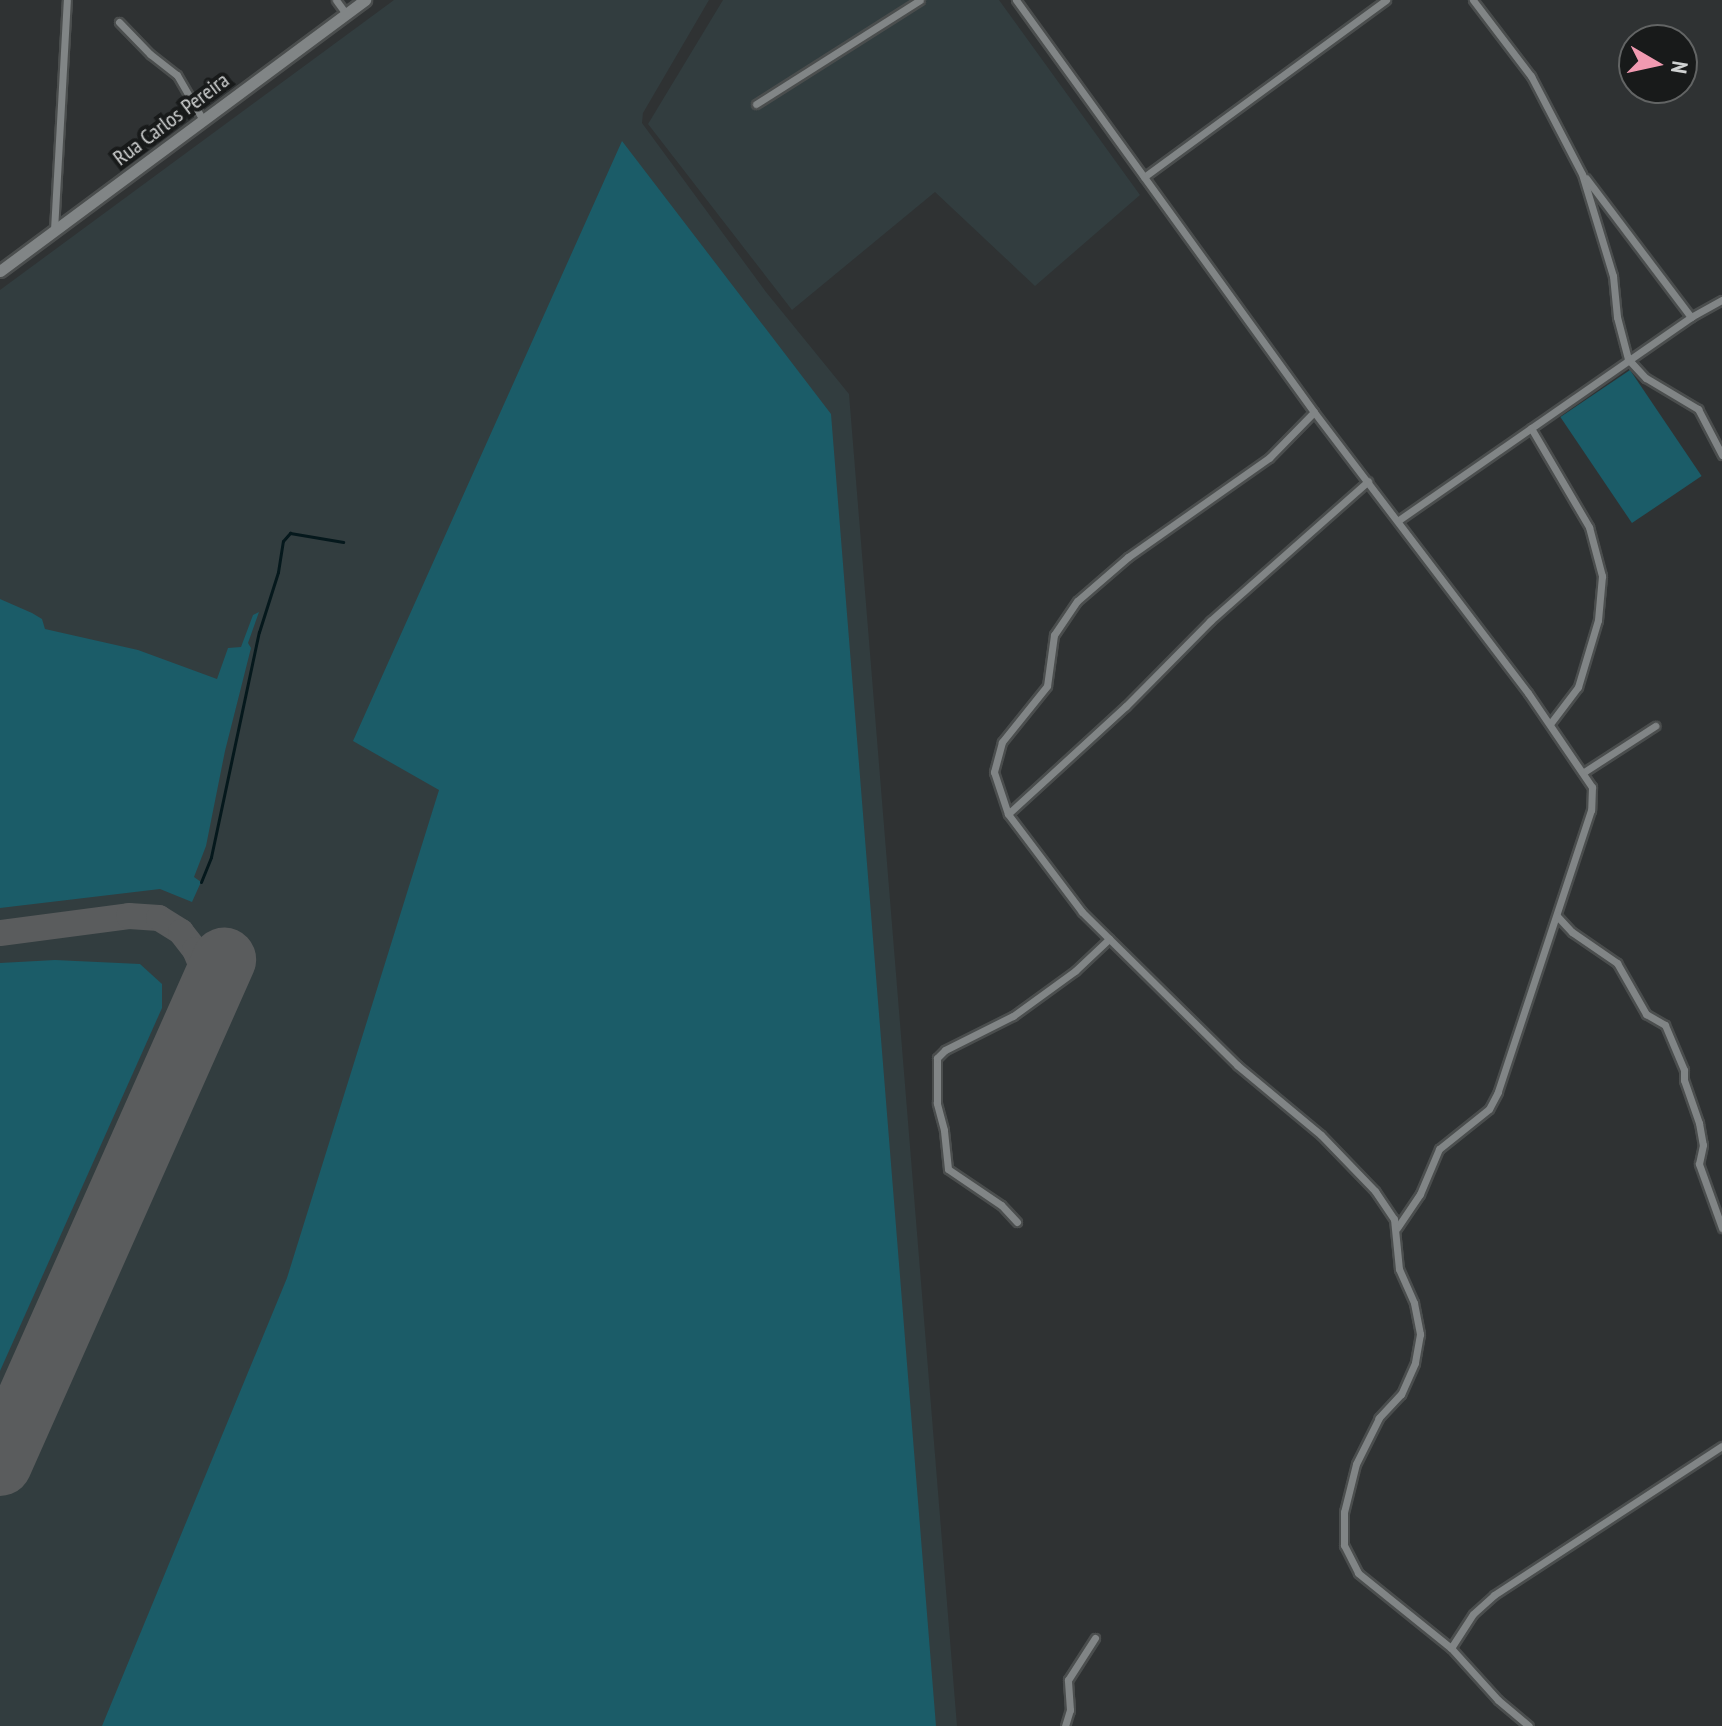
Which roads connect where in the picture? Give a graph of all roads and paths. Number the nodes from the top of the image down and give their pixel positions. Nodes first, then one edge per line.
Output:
1 (67, 0) edge
2 (336, 0) edge
3 (365, 0) edge
4 (920, 0) edge
5 (1016, 0) edge
6 (1386, 0) edge
7 (1473, 0) edge
8 (346, 14) junction
9 (119, 22) dead end
10 (756, 104) dead end
11 (203, 120) junction
12 (1582, 174) junction
13 (1144, 177) junction
14 (54, 230) junction
15 (0, 271) edge
16 (1722, 300) edge
17 (1691, 317) junction
18 (1628, 359) junction
19 (1314, 412) junction
20 (1531, 428) junction
21 (1722, 455) edge
22 (1368, 481) junction
23 (1399, 520) junction
24 (1550, 724) junction
25 (1655, 726) dead end
26 (1584, 772) junction
27 (1008, 814) junction
28 (1557, 916) junction
29 (1109, 939) junction
30 (1017, 1222) dead end
31 (1397, 1228) junction
32 (1722, 1228) edge
33 (1722, 1446) edge
34 (1095, 1638) dead end
35 (1451, 1648) junction
36 (1065, 1726) edge
37 (1529, 1726) edge

1 - 14 street
2 - 8 street
3 - 8 main road, Rua Carlos Pereira
4 - 10 street
5 - 13 street
6 - 13 street
7 - 12 street
8 - 11 main road, Rua Carlos Pereira
9 - 11 street
11 - 14 main road, Rua Carlos Pereira
12 - 17 street
12 - 18 street
13 - 19 street
14 - 15 main road, Rua Carlos Pereira
16 - 17 street
17 - 18 street
18 - 20 street
18 - 21 street
19 - 22 street
19 - 27 street
20 - 23 street
20 - 24 street
22 - 23 street
22 - 27 street
23 - 24 street
24 - 26 street
25 - 26 street
26 - 28 street
27 - 29 street
28 - 31 street
28 - 32 street
29 - 30 street
29 - 31 street
31 - 35 street
33 - 35 street
34 - 36 street
35 - 37 street

